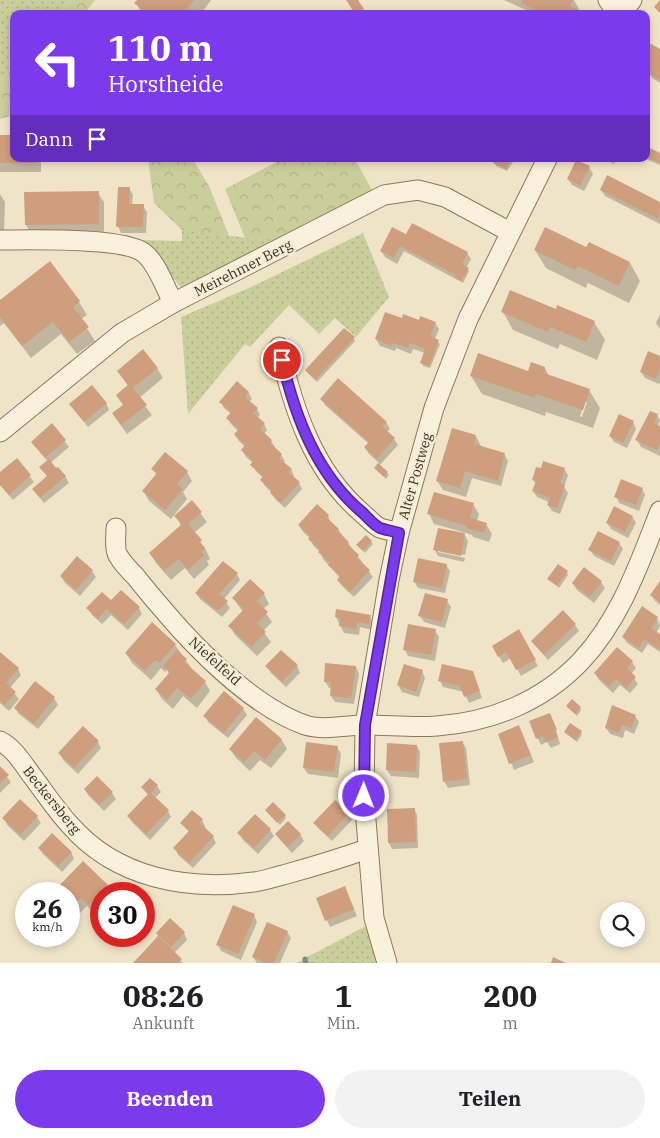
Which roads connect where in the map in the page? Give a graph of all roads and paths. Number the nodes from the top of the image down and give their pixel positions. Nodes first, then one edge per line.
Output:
1 (608, 0) edge
2 (632, 0) edge
3 (617, 10) edge
4 (623, 10) edge
5 (545, 162) edge
6 (510, 232) junction
7 (0, 240) edge
8 (173, 303) junction
9 (279, 347) dead end
10 (0, 432) edge
11 (660, 511) edge
12 (116, 528) dead end
13 (399, 533) junction
14 (365, 725) junction
15 (0, 741) edge
16 (367, 849) junction
17 (387, 963) edge

1 - 3 street
2 - 4 street
5 - 6 street, Alter Postweg
6 - 8 street, Meirehmer Berg
6 - 13 street, Alter Postweg
7 - 8 street
8 - 10 street, Meirehmer Berg
9 - 13 street
11 - 14 street, Niefelfeld
12 - 14 street, Niefelfeld
13 - 14 street, Alter Postweg
14 - 16 street, Alter Postweg
15 - 16 street, Beckersberg
16 - 17 street, Alter Postweg

